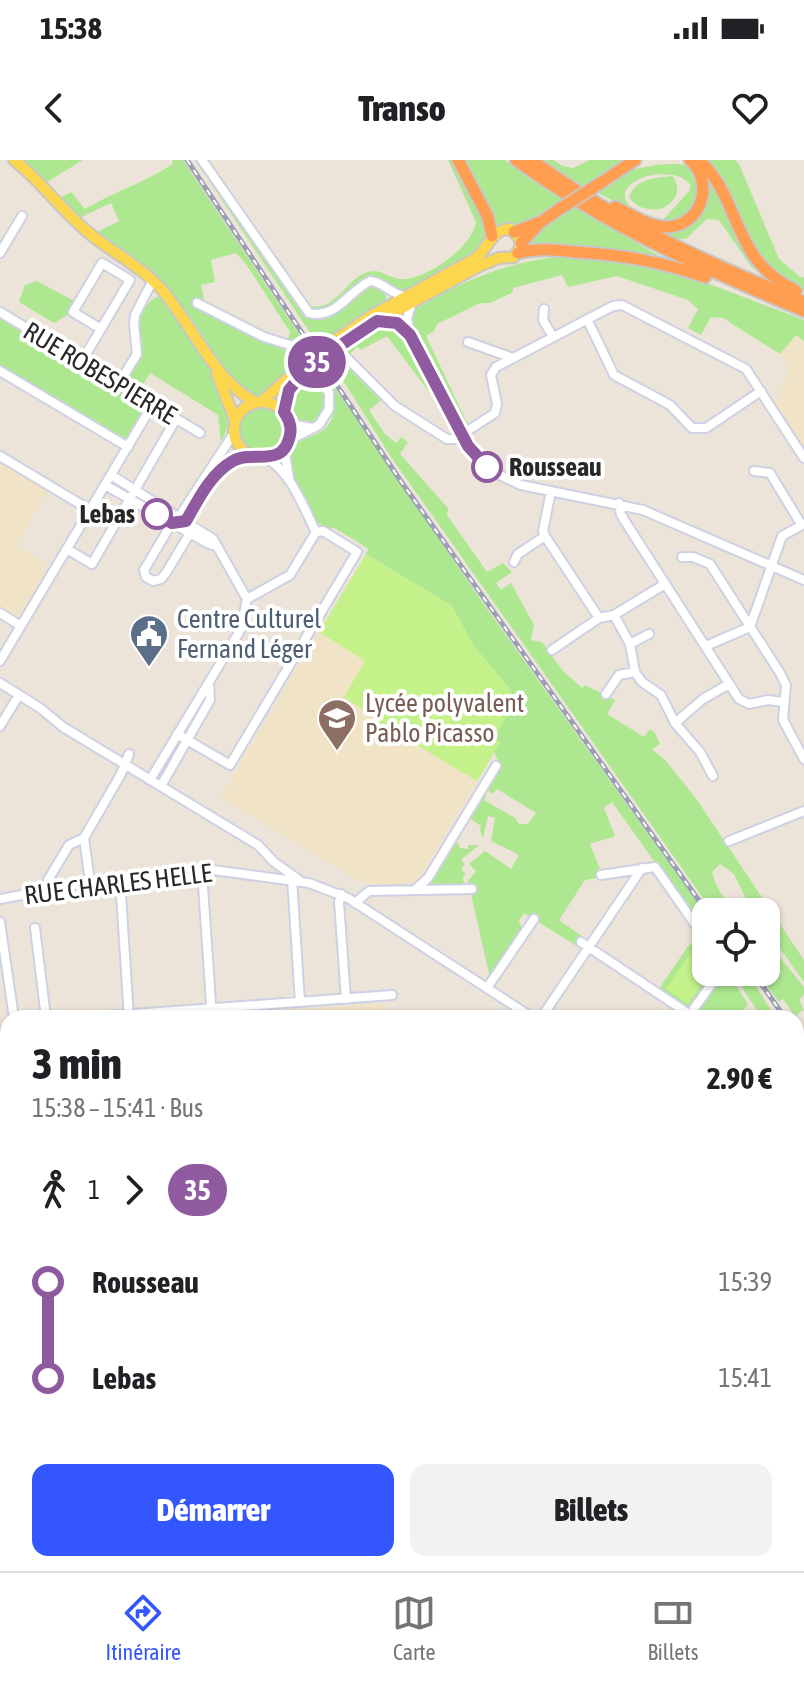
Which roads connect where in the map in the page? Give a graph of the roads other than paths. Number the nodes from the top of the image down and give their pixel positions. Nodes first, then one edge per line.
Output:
1 (14, 160) edge
2 (202, 160) edge
3 (458, 160) edge
4 (516, 160) edge
5 (532, 160) edge
6 (635, 160) edge
7 (690, 160) edge
8 (699, 160) edge
9 (553, 175) junction
10 (22, 216) dead end
11 (541, 222) junction
12 (514, 232) junction
13 (491, 241) junction
14 (519, 248) junction
15 (0, 253) edge
16 (499, 258) junction
17 (157, 284) junction
18 (386, 289) junction
19 (766, 295) junction
20 (804, 295) edge
21 (410, 300) junction
22 (804, 302) edge
23 (197, 303) dead end
24 (383, 309) junction
25 (544, 309) dead end
26 (804, 311) edge
27 (0, 312) edge
28 (587, 319) junction
29 (377, 321) junction
30 (101, 329) junction
31 (410, 335) junction
32 (553, 337) junction
33 (468, 342) dead end
34 (327, 350) junction
35 (210, 357) junction
36 (513, 358) junction
37 (348, 359) dead end
38 (82, 361) junction
39 (308, 365) junction
40 (0, 371) edge
41 (119, 383) junction
42 (761, 391) junction
43 (259, 402) junction
44 (153, 404) junction
45 (284, 412) junction
46 (176, 419) junction
47 (235, 420) junction
48 (290, 424) junction
49 (314, 428) junction
50 (200, 433) dead end
51 (234, 433) junction
52 (462, 435) junction
53 (286, 445) junction
54 (128, 447) junction
55 (249, 455) junction
56 (0, 456) edge
57 (266, 458) junction
58 (804, 458) edge
59 (754, 471) dead end
60 (111, 475) junction
61 (290, 482) junction
62 (105, 485) junction
63 (551, 491) junction
64 (131, 494) junction
65 (619, 503) junction
66 (90, 510) junction
67 (179, 520) junction
68 (803, 524) edge
69 (316, 532) junction
70 (190, 533) junction
71 (545, 536) junction
72 (216, 546) junction
73 (67, 549) junction
74 (682, 557) dead end
75 (514, 562) dead end
76 (771, 565) junction
77 (804, 580) edge
78 (665, 584) junction
79 (247, 599) junction
80 (0, 613) edge
81 (614, 615) junction
82 (599, 618) junction
83 (21, 626) junction
84 (750, 627) junction
85 (649, 634) dead end
86 (630, 644) junction
87 (706, 646) junction
88 (552, 650) dead end
89 (0, 661) edge
90 (635, 672) junction
91 (210, 681) junction
92 (0, 683) edge
93 (729, 684) junction
94 (606, 694) dead end
95 (19, 695) junction
96 (783, 702) junction
97 (675, 723) junction
98 (0, 726) edge
99 (177, 734) junction
100 (187, 740) junction
101 (129, 754) dead end
102 (804, 759) edge
103 (125, 765) junction
104 (496, 766) dead end
105 (713, 776) dead end
106 (150, 780) junction
107 (161, 786) junction
108 (804, 811) edge
109 (84, 838) junction
110 (729, 841) dead end
111 (274, 862) junction
112 (642, 868) junction
113 (202, 871) junction
114 (601, 875) dead end
115 (274, 877) junction
116 (120, 879) junction
117 (296, 880) junction
118 (90, 882) junction
119 (417, 888) junction
120 (472, 889) dead end
121 (46, 890) junction
122 (341, 894) junction
123 (0, 899) edge
124 (359, 905) junction
125 (534, 919) dead end
126 (692, 920) edge
127 (0, 922) edge
128 (35, 928) dead end
129 (1, 936) edge
130 (585, 944) junction
131 (711, 986) edge
132 (487, 988) junction
133 (392, 995) dead end
134 (346, 999) junction
135 (300, 1002) junction
136 (250, 1007) junction
137 (13, 1010) edge
138 (45, 1010) edge
139 (129, 1010) edge
140 (212, 1010) edge
141 (234, 1010) edge
142 (250, 1010) edge
143 (521, 1010) edge
144 (546, 1010) edge
145 (681, 1010) edge
146 (696, 1010) edge

1 - 17 main road
2 - 18 street
3 - 13 highway
4 - 19 highway
5 - 9 highway
6 - 11 highway, bridge
7 - 9 highway
8 - 20 highway
9 - 22 highway
10 - 15 street
11 - 12 highway
11 - 14 highway
12 - 13 main road
12 - 14 main road
13 - 16 main road
13 - 21 main road
14 - 16 main road
14 - 19 highway
16 - 21 main road
17 - 35 main road
17 - 41 street
18 - 21 street
18 - 24 street
19 - 26 highway
21 - 24 main road
21 - 29 main road
21 - 31 street
23 - 49 street
24 - 34 main road
25 - 32 street
27 - 38 street, RUE ROBESPIERRE
28 - 32 street
28 - 42 street
28 - 42 street
29 - 31 street
29 - 34 main road
30 - 30 street
30 - 38 street
31 - 52 street
32 - 36 street
33 - 36 street
34 - 39 main road
35 - 43 main road
35 - 47 main road
36 - 52 street
37 - 52 street
38 - 41 street, RUE ROBESPIERRE
39 - 43 main road
39 - 45 main road
40 - 54 street
41 - 44 street, RUE ROBESPIERRE
42 - 58 street
43 - 45 main road
43 - 47 main road
44 - 46 street, RUE ROBESPIERRE
44 - 54 street
45 - 48 main road
46 - 50 street, RUE ROBESPIERRE
46 - 64 street
47 - 51 main road
48 - 49 street
48 - 53 main road
49 - 53 street
51 - 55 main road
51 - 67 street
52 - 63 street
53 - 57 main road
53 - 61 street
54 - 60 street
55 - 57 main road
55 - 67 street
56 - 66 street
57 - 61 street
59 - 68 street
60 - 62 street
60 - 64 street
61 - 69 street
62 - 64 street
62 - 66 street
63 - 65 street
63 - 71 street
64 - 67 street
64 - 73 street
65 - 76 street
65 - 78 street
66 - 73 street
67 - 70 street
67 - 70 street
67 - 70 street
67 - 72 street
68 - 76 street
69 - 79 street
69 - 100 street
70 - 72 street
71 - 75 street
71 - 82 street
72 - 79 street
73 - 83 street
74 - 84 street
76 - 77 street
76 - 84 street
78 - 81 street
78 - 87 street
79 - 91 street
80 - 83 street
81 - 82 street
81 - 86 street
82 - 88 street
83 - 89 street
84 - 87 street
84 - 96 street
85 - 86 street
86 - 90 street
87 - 93 street
90 - 94 street
90 - 97 street
91 - 99 street
91 - 100 street
92 - 95 street
93 - 96 street
93 - 97 street
95 - 98 street
95 - 103 street
96 - 102 street
97 - 105 street
99 - 100 street
99 - 106 street
100 - 107 street
101 - 103 street
103 - 106 street
103 - 109 street
104 - 119 street
106 - 107 street
107 - 111 street
108 - 110 street
109 - 118 street
109 - 121 street
111 - 115 street
111 - 117 street
112 - 114 street
112 - 126 street
112 - 130 street
113 - 115 street, RUE CHARLES HELLE
113 - 116 street, RUE CHARLES HELLE
113 - 140 street
115 - 117 street, RUE CHARLES HELLE
116 - 118 street, RUE CHARLES HELLE
116 - 139 street
117 - 122 street, RUE CHARLES HELLE
117 - 135 street
118 - 121 street, RUE CHARLES HELLE
119 - 120 street
119 - 124 street
121 - 123 street, RUE CHARLES HELLE
122 - 124 street, RUE CHARLES HELLE
122 - 134 street
124 - 132 street, RUE CHARLES HELLE
125 - 132 street
127 - 129 street
128 - 138 street
129 - 137 street
130 - 144 street
130 - 145 street
131 - 146 street
132 - 143 street, RUE CHARLES HELLE
133 - 134 street
134 - 135 street
135 - 136 street
136 - 141 street
136 - 142 street

